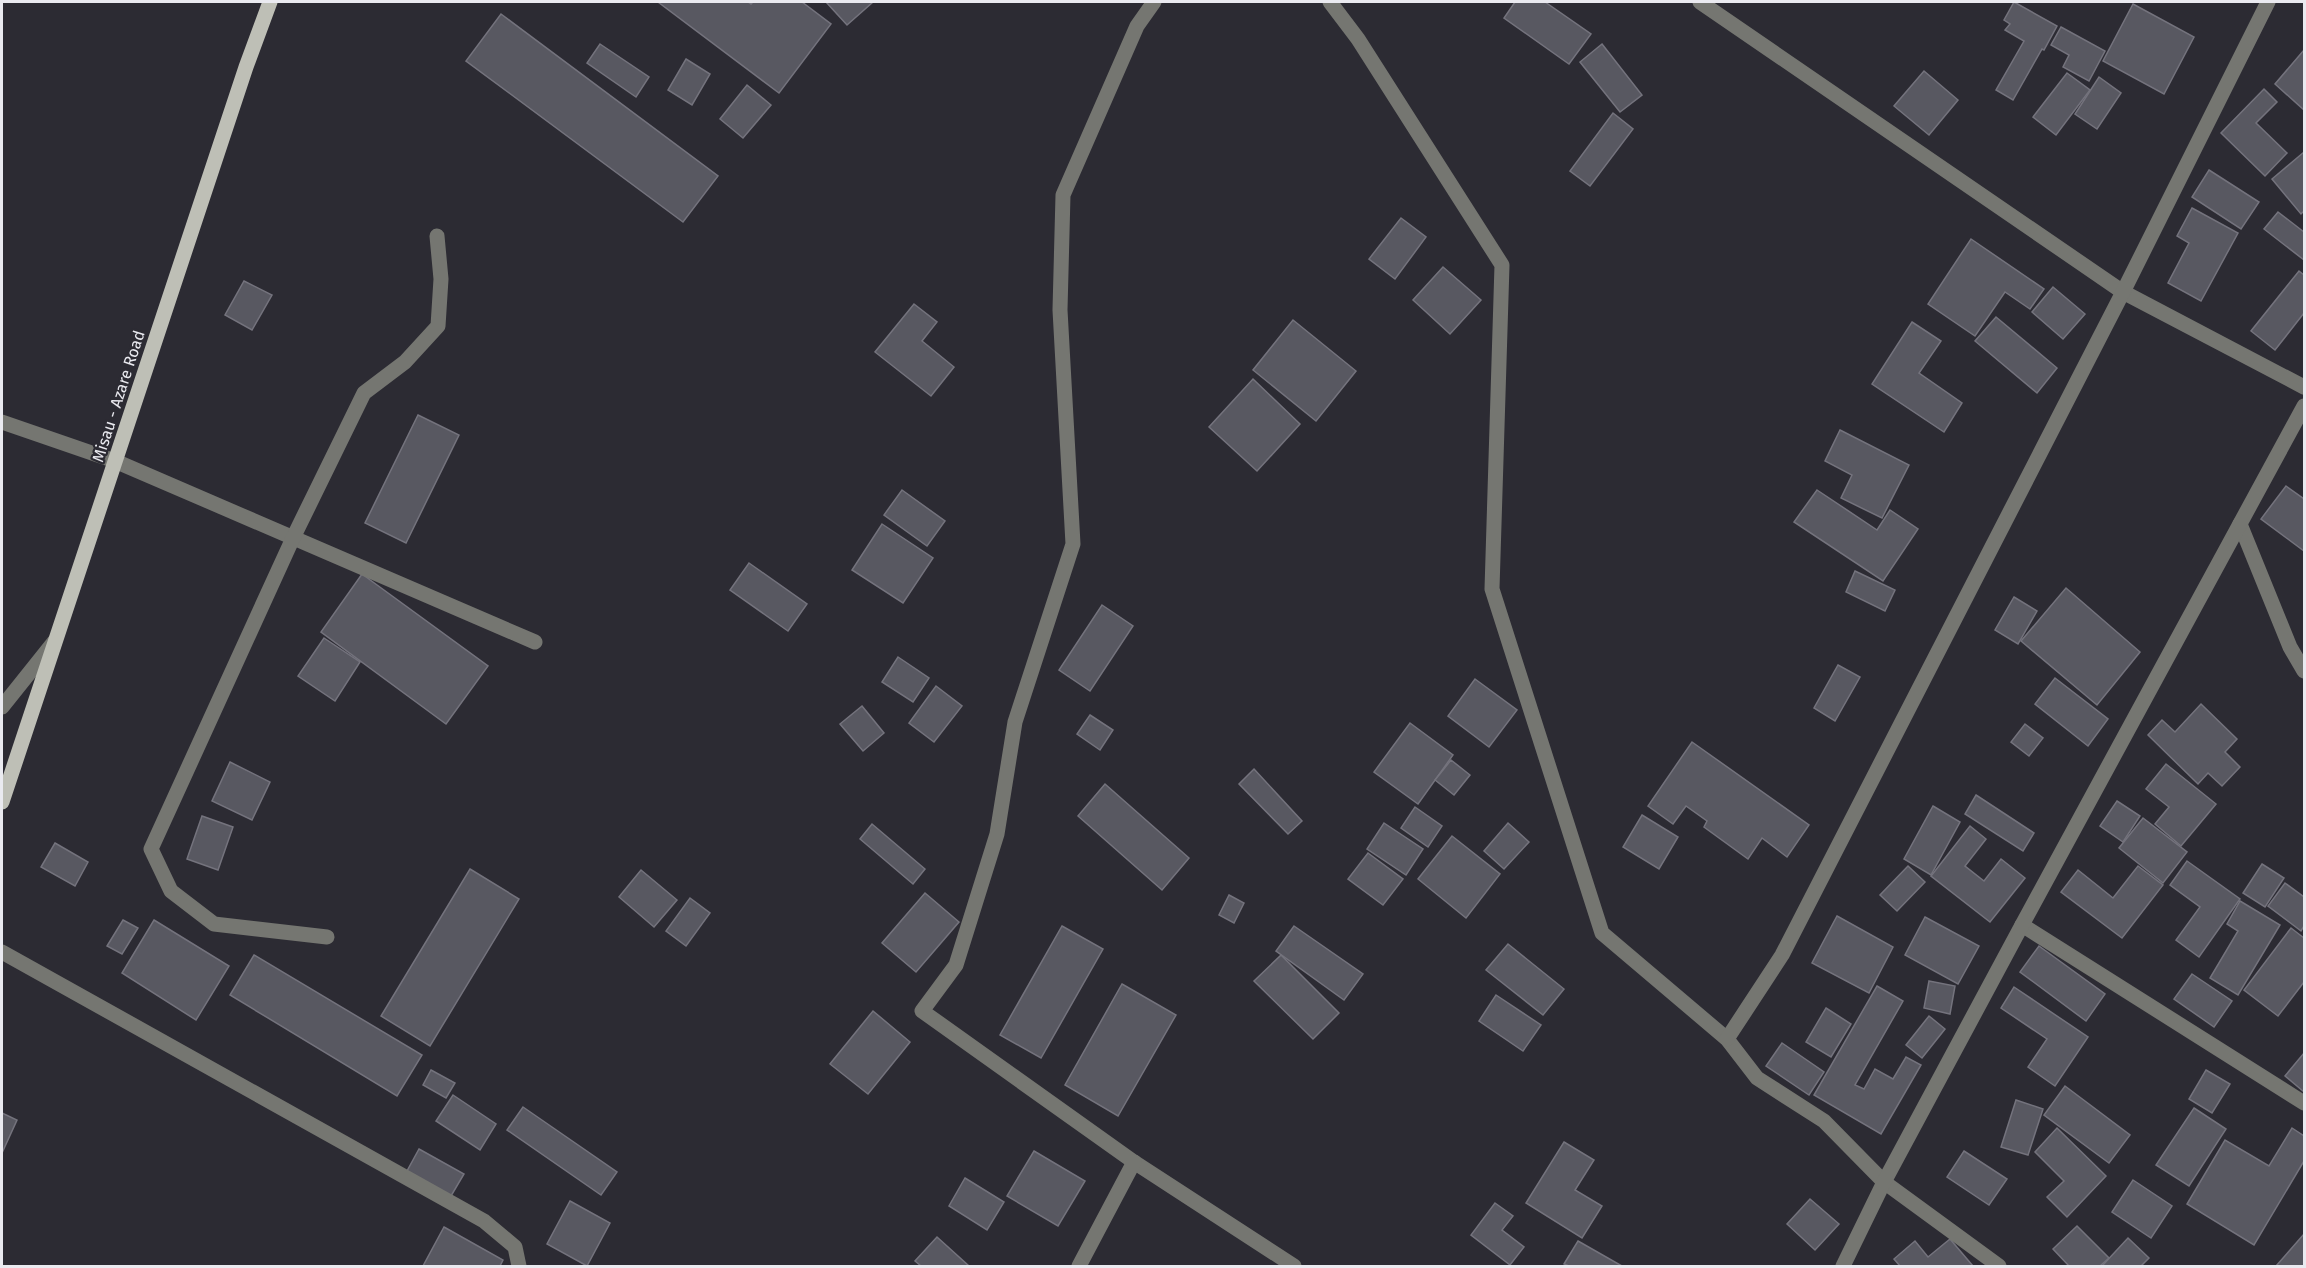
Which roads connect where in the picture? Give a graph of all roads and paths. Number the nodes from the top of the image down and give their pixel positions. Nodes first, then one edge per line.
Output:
1 (270, 2) edge
2 (1154, 2) edge
3 (1330, 2) edge
4 (1700, 2) edge
5 (2268, 2) edge
6 (437, 236) dead end
7 (2123, 292) junction
8 (2304, 387) edge
9 (2304, 406) edge
10 (2, 422) edge
11 (115, 461) junction
12 (2240, 524) junction
13 (293, 538) junction
14 (54, 642) junction
15 (535, 642) dead end
16 (2304, 671) edge
17 (2, 707) edge
18 (2, 802) edge
19 (2022, 925) junction
20 (327, 937) dead end
21 (2, 952) edge
22 (1727, 1039) junction
23 (2304, 1103) edge
24 (1134, 1162) junction
25 (1884, 1182) junction
26 (519, 1266) edge
27 (1079, 1266) edge
28 (1294, 1266) edge
29 (1843, 1266) edge
30 (1999, 1266) edge

1 - 11 main road, Misau - Azare Road
2 - 24 street
3 - 22 street
4 - 7 street
5 - 7 street
6 - 13 street
7 - 8 street
7 - 22 street
9 - 12 street
10 - 11 street
11 - 13 street
11 - 14 main road, Misau - Azare Road
12 - 16 street
12 - 19 street
13 - 15 street
13 - 20 street
14 - 17 street
14 - 18 main road, Misau - Azare Road
19 - 23 street
19 - 25 street
21 - 26 street
22 - 25 street
24 - 27 street
24 - 28 street
25 - 29 street
25 - 30 street

